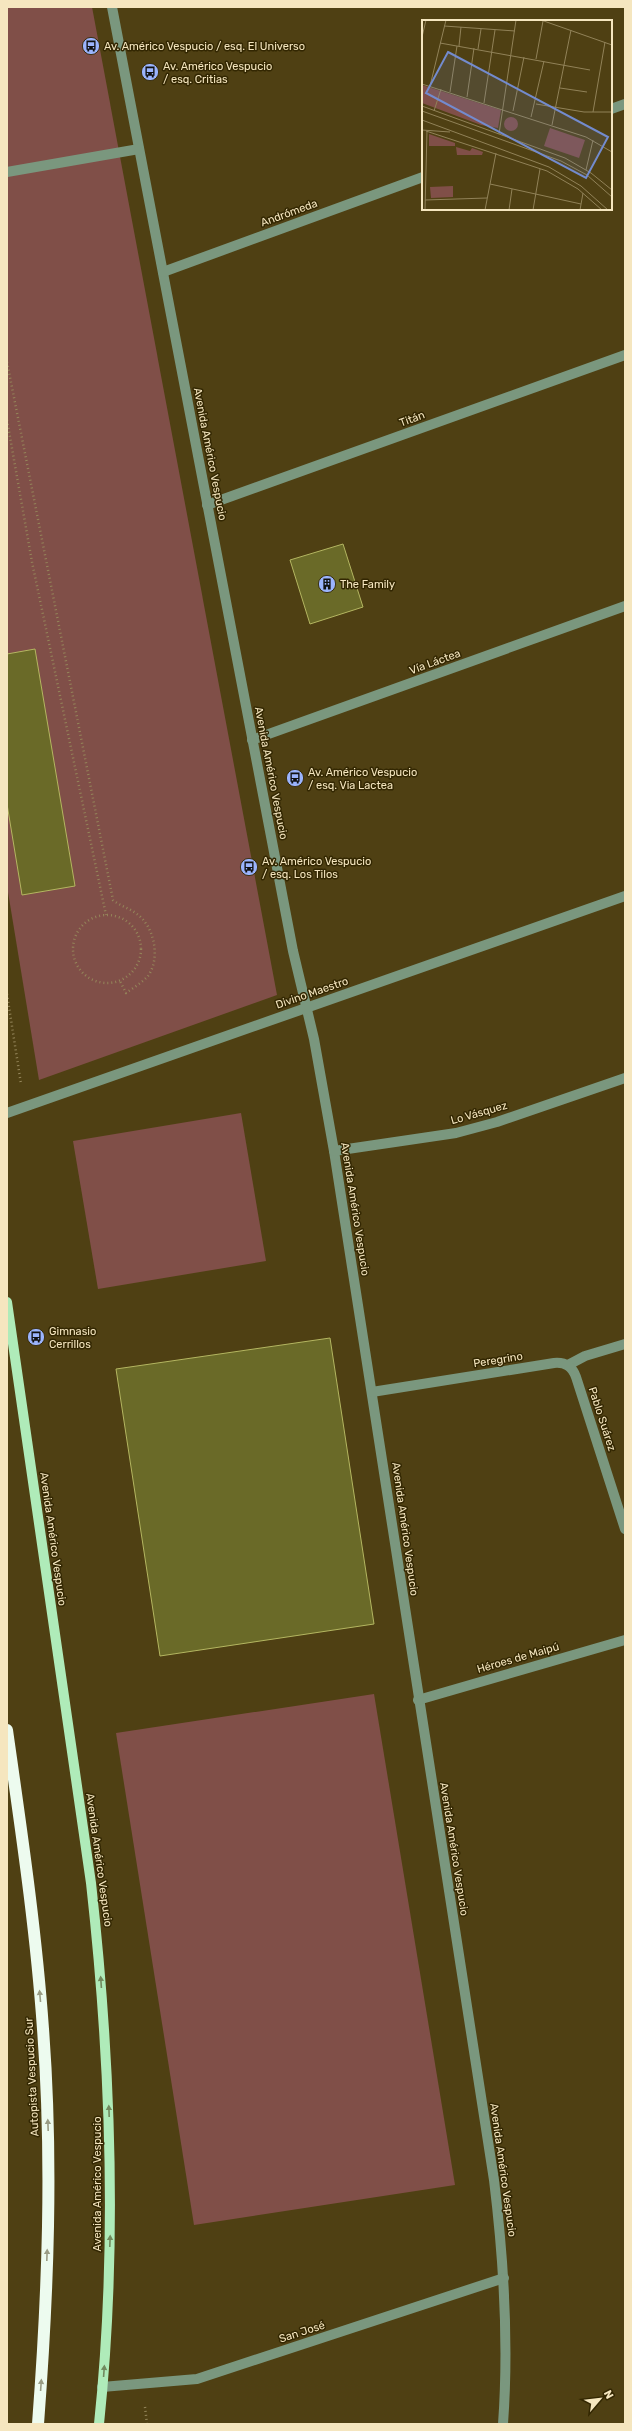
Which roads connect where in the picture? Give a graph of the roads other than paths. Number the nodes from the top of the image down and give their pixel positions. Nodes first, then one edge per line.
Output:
1 (112, 7) edge
2 (625, 104) edge
3 (612, 109) edge
4 (139, 149) junction
5 (7, 172) edge
6 (422, 178) edge
7 (163, 272) junction
8 (625, 355) edge
9 (207, 505) junction
10 (625, 606) edge
11 (252, 740) junction
12 (625, 896) edge
13 (307, 1008) junction
14 (625, 1078) edge
15 (7, 1113) edge
16 (334, 1151) junction
17 (7, 1302) edge
18 (625, 1344) edge
19 (568, 1365) junction
20 (372, 1392) junction
21 (625, 1529) edge
22 (625, 1640) edge
23 (418, 1700) junction
24 (7, 1730) edge
25 (504, 2278) junction
26 (102, 2387) junction
27 (38, 2424) edge
28 (99, 2424) edge
29 (503, 2424) edge

1 - 4 street, Avenida Américo Vespucio
2 - 3 street
4 - 5 street
4 - 7 street, Avenida Américo Vespucio
6 - 7 street, Andrómeda
7 - 9 street, Avenida Américo Vespucio
8 - 9 street, Titán
9 - 11 street, Avenida Américo Vespucio
10 - 11 street, Vía Láctea
11 - 13 street, Avenida Américo Vespucio
12 - 13 street, Divino Maestro
13 - 15 street, Divino Maestro
13 - 16 street, Avenida Américo Vespucio
14 - 16 street, Lo Vásquez
16 - 20 street, Avenida Américo Vespucio
26 -> 17 main road, Avenida Américo Vespucio
18 - 19 street
19 - 20 street, Peregrino
19 - 21 street, Pablo Suárez
20 - 23 street, Avenida Américo Vespucio
22 - 23 street, Héroes de Maipú
23 - 25 street, Avenida Américo Vespucio
27 -> 24 highway, Autopista Vespucio Sur
25 - 26 street, San José
25 - 29 street, Avenida Américo Vespucio
26 - 28 main road, Avenida Américo Vespucio

